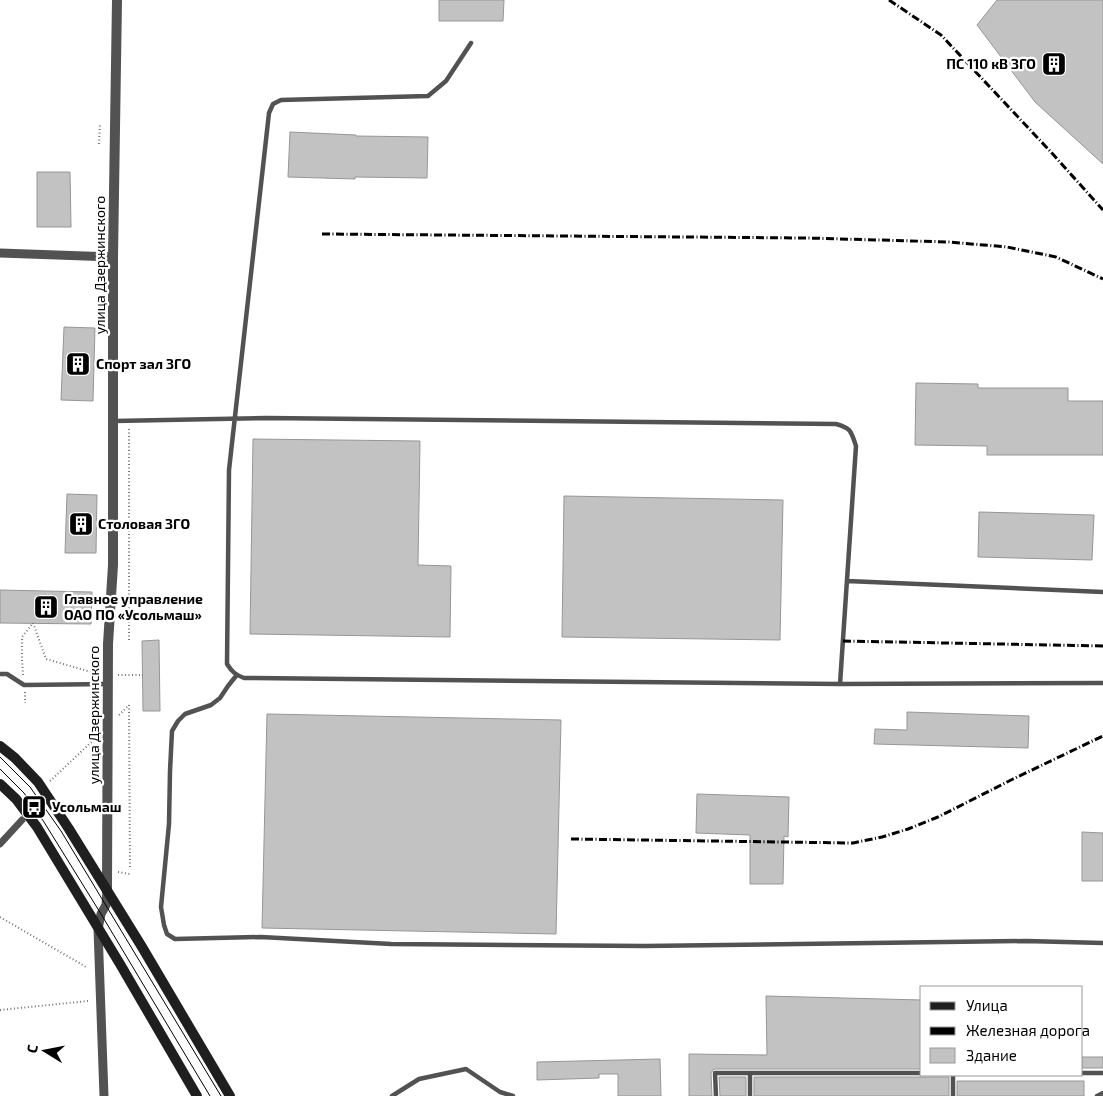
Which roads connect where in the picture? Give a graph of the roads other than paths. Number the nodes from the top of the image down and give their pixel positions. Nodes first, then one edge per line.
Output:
1 (117, 0) edge
2 (471, 43) dead end
3 (0, 253) edge
4 (113, 257) junction
5 (235, 418) junction
6 (114, 421) junction
7 (847, 581) junction
8 (1103, 592) edge
9 (0, 674) edge
10 (236, 676) junction
11 (1103, 683) edge
12 (108, 684) junction
13 (840, 684) junction
14 (0, 746) edge
15 (0, 784) edge
16 (22, 820) dead end
17 (0, 844) edge
18 (107, 890) junction
19 (98, 930) junction
20 (1103, 943) edge
21 (750, 1073) junction
22 (920, 1073) edge
23 (1083, 1073) edge
24 (1103, 1073) edge
25 (953, 1076) edge
26 (1103, 1093) edge
27 (104, 1096) edge
28 (197, 1096) edge
29 (230, 1096) edge
30 (392, 1096) edge
31 (513, 1096) edge
32 (716, 1096) edge
33 (750, 1096) edge
34 (953, 1096) edge
35 (1097, 1096) edge

1 - 4 street, улица Дзержинского
2 - 5 lane
3 - 4 street
4 - 6 street, улица Дзержинского
5 - 6 lane
5 - 7 lane
5 - 10 lane
6 - 12 street, улица Дзержинского
7 - 8 lane
7 - 13 lane
9 - 12 lane
10 - 13 lane
10 - 20 lane
11 - 13 lane
12 - 18 street, улица Дзержинского
14 - 18 main road
15 - 19 main road
16 - 17 street
18 - 19 street
18 - 29 main road
19 - 27 street
19 - 28 main road
21 - 22 lane
21 - 32 lane
21 - 33 lane
23 - 24 lane
25 - 34 lane
26 - 35 lane
30 - 31 lane

